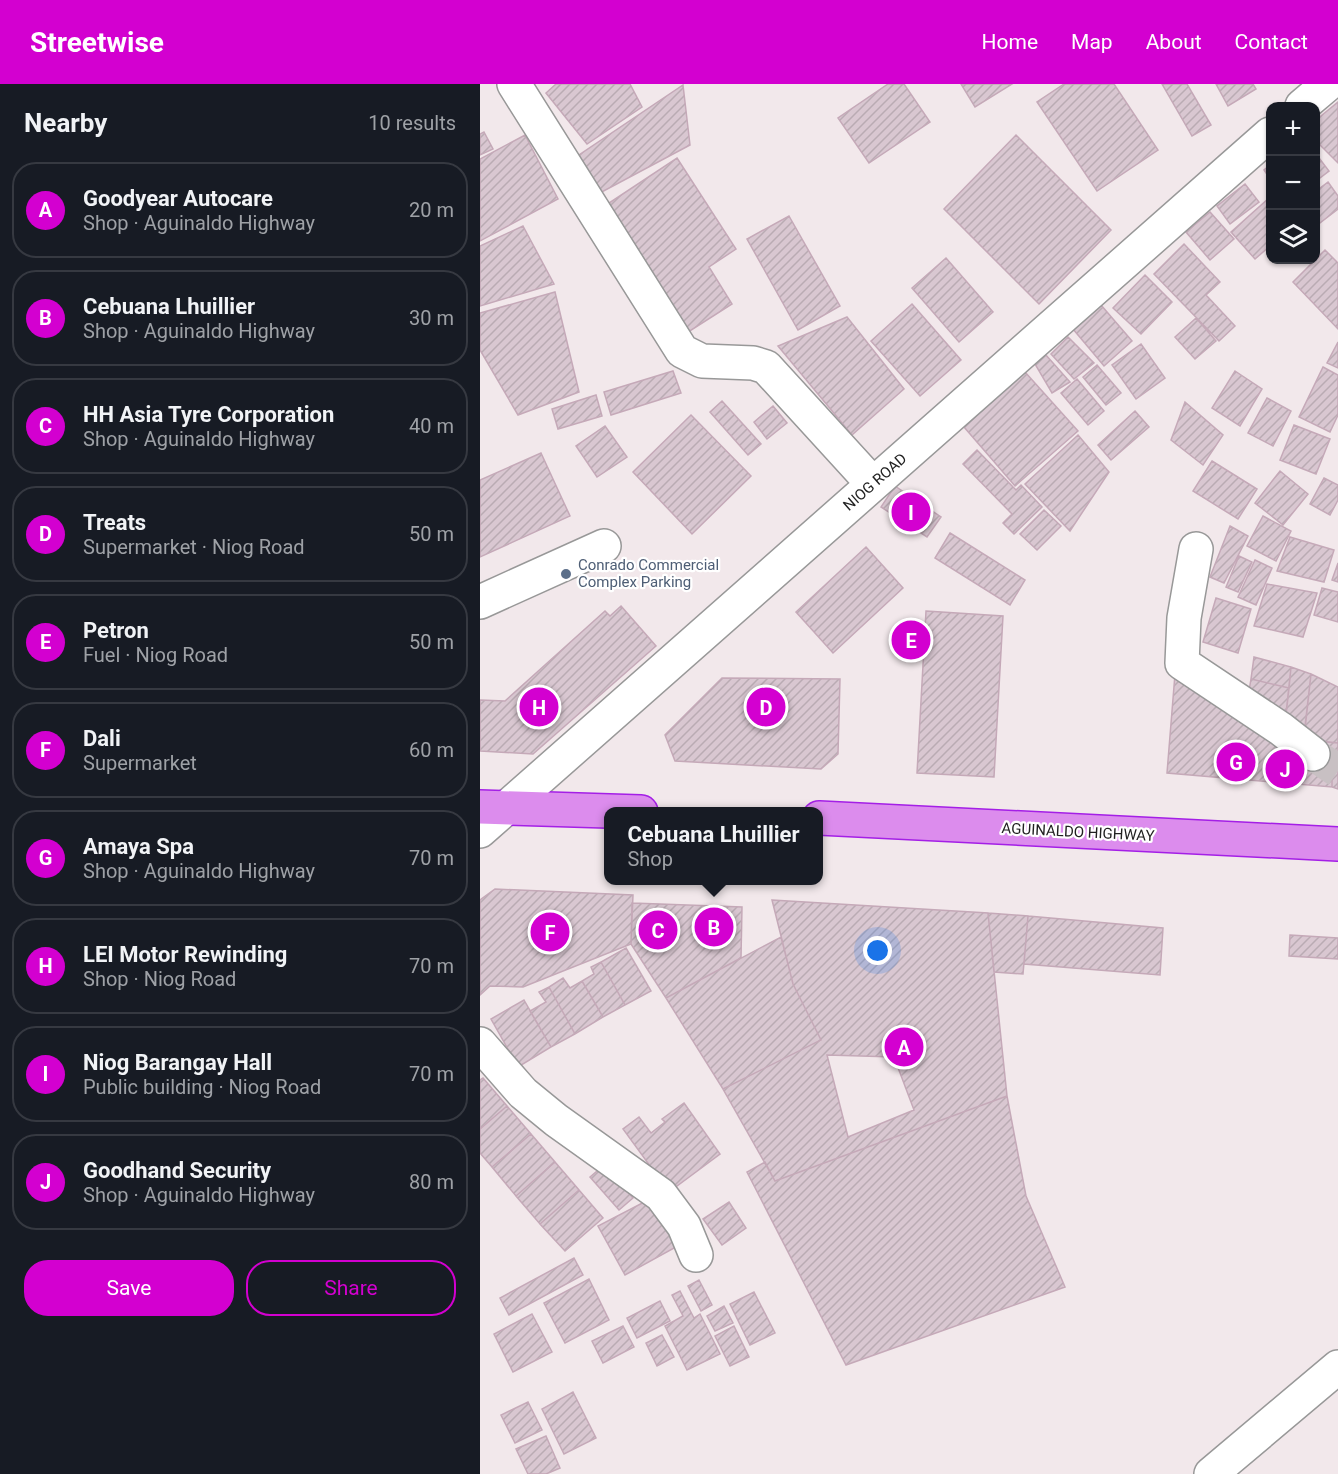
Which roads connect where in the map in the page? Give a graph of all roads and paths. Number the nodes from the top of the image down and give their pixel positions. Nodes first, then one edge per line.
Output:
1 (514, 84) edge
2 (1328, 84) edge
3 (1307, 102) edge
4 (1266, 138) edge
5 (873, 484) junction
6 (604, 546) dead end
7 (1196, 549) dead end
8 (480, 602) edge
9 (1313, 754) tunnel mouth
10 (493, 807) edge
11 (604, 811) edge
12 (823, 818) edge
13 (480, 831) edge
14 (1338, 844) edge
15 (480, 1044) edge
16 (696, 1255) dead end
17 (1338, 1366) edge
18 (1211, 1474) edge

1 - 5 street
2 - 3 street
4 - 5 street, NIOG ROAD
5 - 10 street, NIOG ROAD
6 - 8 street
7 - 9 street
10 - 11 highway
10 - 13 street, NIOG ROAD
12 - 14 highway, AGUINALDO HIGHWAY
15 - 16 street
17 - 18 street

